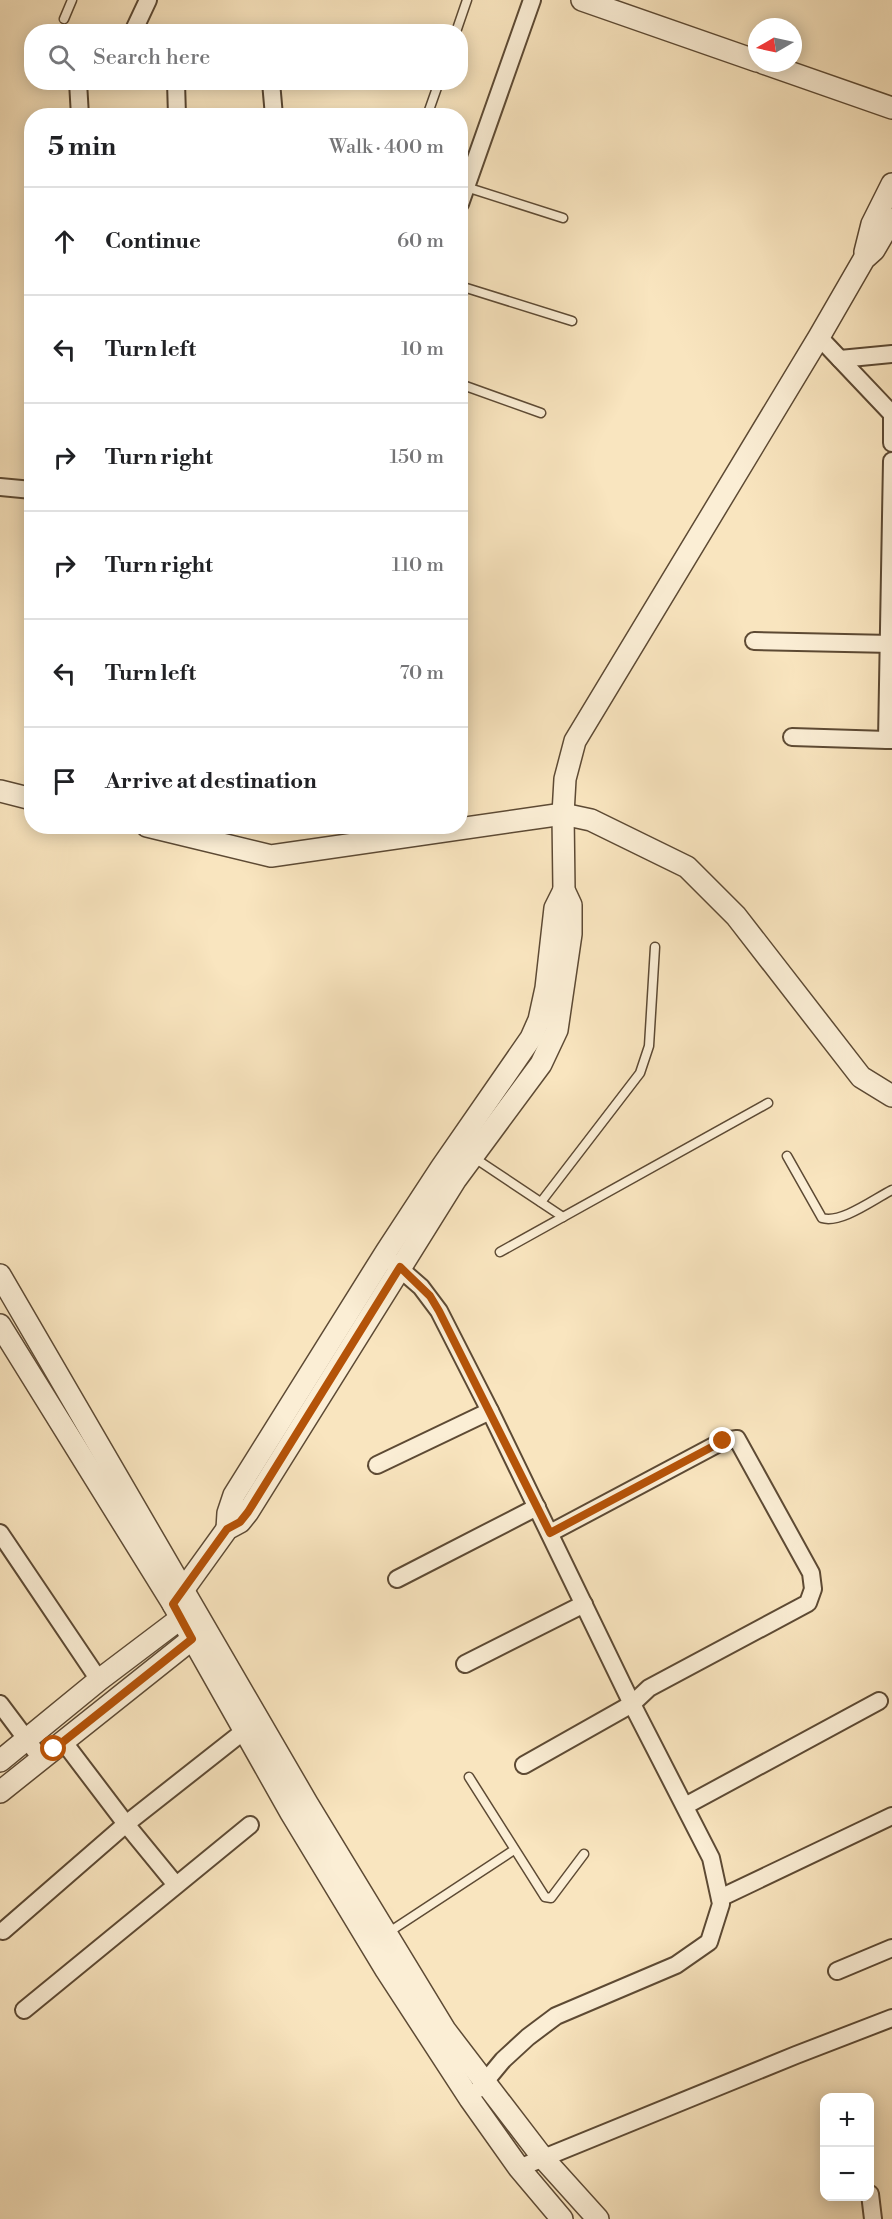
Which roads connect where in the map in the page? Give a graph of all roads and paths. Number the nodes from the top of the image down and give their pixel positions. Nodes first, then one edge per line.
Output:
1 (72, 0) edge
2 (148, 0) edge
3 (467, 0) edge
4 (532, 0) edge
5 (582, 0) edge
6 (64, 18) dead end
7 (138, 24) edge
8 (459, 24) edge
9 (748, 58) edge
10 (789, 72) edge
11 (78, 90) edge
12 (176, 90) edge
13 (272, 90) edge
14 (436, 90) edge
15 (80, 108) edge
16 (177, 108) edge
17 (273, 108) edge
18 (430, 108) edge
19 (892, 108) edge
20 (468, 181) edge
21 (892, 184) edge
22 (468, 188) edge
23 (563, 218) dead end
24 (884, 230) edge
25 (468, 288) edge
26 (572, 321) dead end
27 (819, 337) junction
28 (892, 354) edge
29 (840, 359) junction
30 (468, 387) edge
31 (541, 413) dead end
32 (892, 443) edge
33 (892, 461) edge
34 (0, 487) edge
35 (24, 489) edge
36 (891, 551) edge
37 (754, 641) dead end
38 (890, 644) edge
39 (792, 737) dead end
40 (890, 740) edge
41 (0, 791) edge
42 (24, 797) edge
43 (562, 814) junction
44 (468, 828) edge
45 (180, 834) edge
46 (423, 834) edge
47 (564, 890) junction
48 (655, 947) dead end
49 (892, 1096) edge
50 (768, 1103) dead end
51 (787, 1156) dead end
52 (472, 1157) junction
53 (892, 1190) edge
54 (541, 1202) junction
55 (563, 1217) junction
56 (500, 1252) dead end
57 (392, 1261) junction
58 (0, 1275) edge
59 (0, 1325) edge
60 (490, 1411) junction
61 (378, 1465) dead end
62 (537, 1507) junction
63 (0, 1533) edge
64 (550, 1533) junction
65 (397, 1579) dead end
66 (179, 1604) junction
67 (584, 1604) junction
68 (192, 1639) junction
69 (465, 1664) dead end
70 (99, 1680) junction
71 (879, 1701) dead end
72 (0, 1704) edge
73 (632, 1704) junction
74 (244, 1731) junction
75 (28, 1741) junction
76 (63, 1741) junction
77 (42, 1760) junction
78 (0, 1761) edge
79 (524, 1765) dead end
80 (469, 1777) dead end
81 (0, 1792) edge
82 (685, 1806) junction
83 (892, 1816) edge
84 (126, 1824) junction
85 (250, 1825) dead end
86 (514, 1850) junction
87 (584, 1854) dead end
88 (176, 1885) junction
89 (720, 1898) junction
90 (3, 1931) dead end
91 (378, 1938) junction
92 (892, 1948) edge
93 (837, 1971) dead end
94 (24, 2010) dead end
95 (892, 2018) edge
96 (485, 2082) junction
97 (470, 2099) junction
98 (543, 2158) junction
99 (519, 2168) junction
100 (871, 2201) edge
101 (562, 2219) edge
102 (598, 2219) edge
103 (873, 2219) edge

1 - 6 lane
2 - 7 street
3 - 8 lane
4 - 20 street
5 - 9 street
10 - 19 street
11 - 15 street
12 - 16 street
13 - 17 street
14 - 18 lane
21 - 24 street
22 - 23 lane
24 - 27 street
25 - 26 lane
27 - 29 street
27 - 43 street
28 - 29 street
29 - 32 street
30 - 31 lane
33 - 36 street
34 - 35 street
36 - 38 street
37 - 38 street
38 - 40 street
39 - 40 street
41 - 42 street
43 - 44 street
43 - 47 street
43 - 49 street
45 - 46 street
47 - 52 street
47 - 57 street
48 - 54 lane
50 - 55 lane
51 - 53 lane
52 - 54 lane
52 - 57 street
54 - 55 lane
55 - 56 lane
57 - 60 street
57 - 66 street
58 - 66 street
59 - 66 street
60 - 61 street
60 - 62 street
62 - 64 street
62 - 65 street
63 - 70 street
64 - 67 street
64 - 73 street
66 - 68 street
66 - 70 street
66 - 91 street
67 - 69 street
67 - 73 street
68 - 74 street
68 - 76 street
70 - 75 street
71 - 82 street
72 - 75 street
73 - 79 street
73 - 82 street
74 - 84 street
74 - 91 street
75 - 77 street
75 - 78 street
76 - 77 street
76 - 84 street
77 - 81 street
80 - 86 lane
82 - 89 street
83 - 89 street
84 - 88 street
84 - 90 street
85 - 88 street
86 - 87 lane
86 - 91 lane
88 - 94 street
89 - 96 street
91 - 96 street
91 - 97 street
92 - 93 street
95 - 98 street
96 - 97 street
96 - 98 street
97 - 99 street
98 - 99 street
98 - 102 street
99 - 101 street
100 - 103 street

